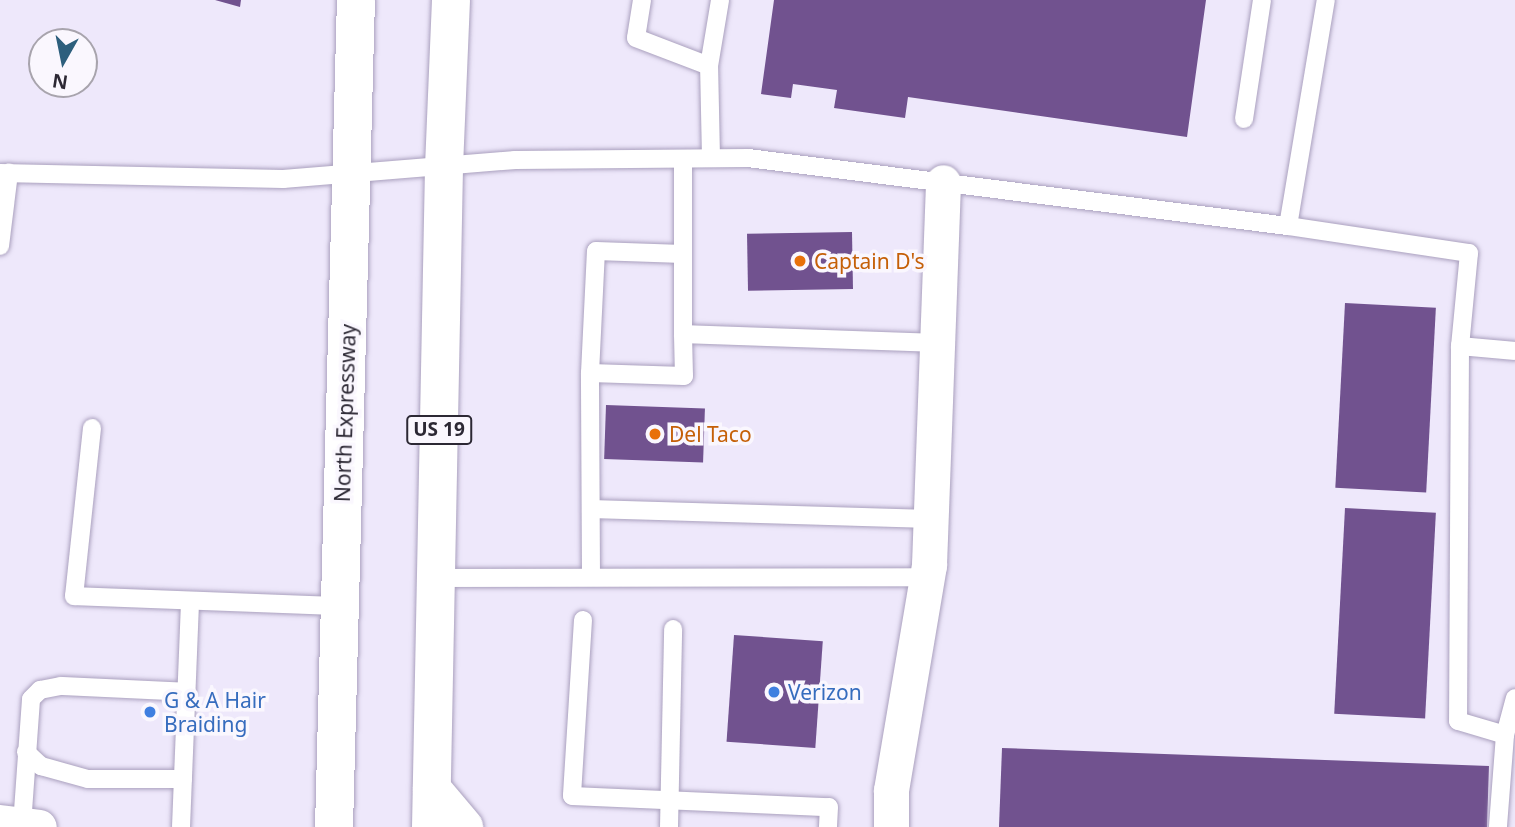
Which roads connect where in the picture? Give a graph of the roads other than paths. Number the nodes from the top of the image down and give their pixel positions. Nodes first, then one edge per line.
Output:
1 (356, 0) edge
2 (451, 0) edge
3 (642, 0) edge
4 (720, 0) edge
5 (1262, 0) edge
6 (1326, 0) edge
7 (709, 66) junction
8 (1244, 119) dead end
9 (711, 158) junction
10 (683, 159) junction
11 (444, 167) junction
12 (5, 173) edge
13 (351, 175) junction
14 (943, 182) junction
15 (1288, 226) junction
16 (0, 246) edge
17 (683, 254) junction
18 (683, 334) junction
19 (937, 343) junction
20 (1460, 346) junction
21 (1515, 351) edge
22 (590, 373) junction
23 (92, 428) dead end
24 (591, 509) junction
25 (930, 519) junction
26 (926, 577) junction
27 (436, 578) junction
28 (591, 578) junction
29 (190, 601) junction
30 (340, 606) junction
31 (583, 620) dead end
32 (673, 629) dead end
33 (187, 692) junction
34 (1515, 698) edge
35 (1505, 735) junction
36 (26, 752) junction
37 (183, 779) junction
38 (432, 789) junction
39 (670, 800) junction
40 (20, 825) edge
41 (181, 827) edge
42 (334, 827) edge
43 (431, 827) edge
44 (464, 827) edge
45 (669, 827) edge
46 (828, 827) edge
47 (891, 827) edge
48 (1498, 827) edge

1 - 13 highway, North Expressway
2 - 11 highway, US 19
3 - 7 lane
4 - 7 lane
5 - 8 lane
6 - 15 lane
7 - 9 lane
9 - 10 lane
9 - 14 lane
10 - 11 lane
10 - 17 lane
11 - 13 lane
11 - 27 highway, US 19
12 - 13 lane
12 - 16 lane
13 - 30 highway, North Expressway
14 - 15 lane
14 - 19 street
15 - 20 lane
17 - 18 lane
17 - 22 lane
18 - 19 lane
18 - 22 lane
19 - 25 street
20 - 21 lane
20 - 35 lane
22 - 24 lane
23 - 29 lane
24 - 25 lane
24 - 28 lane
25 - 26 street
26 - 28 lane
26 - 47 street
27 - 28 lane
27 - 38 highway, US 19
29 - 30 lane
29 - 33 lane
30 - 42 highway, North Expressway
31 - 39 lane
32 - 39 lane
33 - 36 lane
33 - 37 lane
34 - 35 lane
35 - 48 lane
36 - 37 lane
36 - 40 lane
37 - 41 lane
38 - 43 highway, US 19
38 - 44 highway
39 - 45 lane
39 - 46 lane

